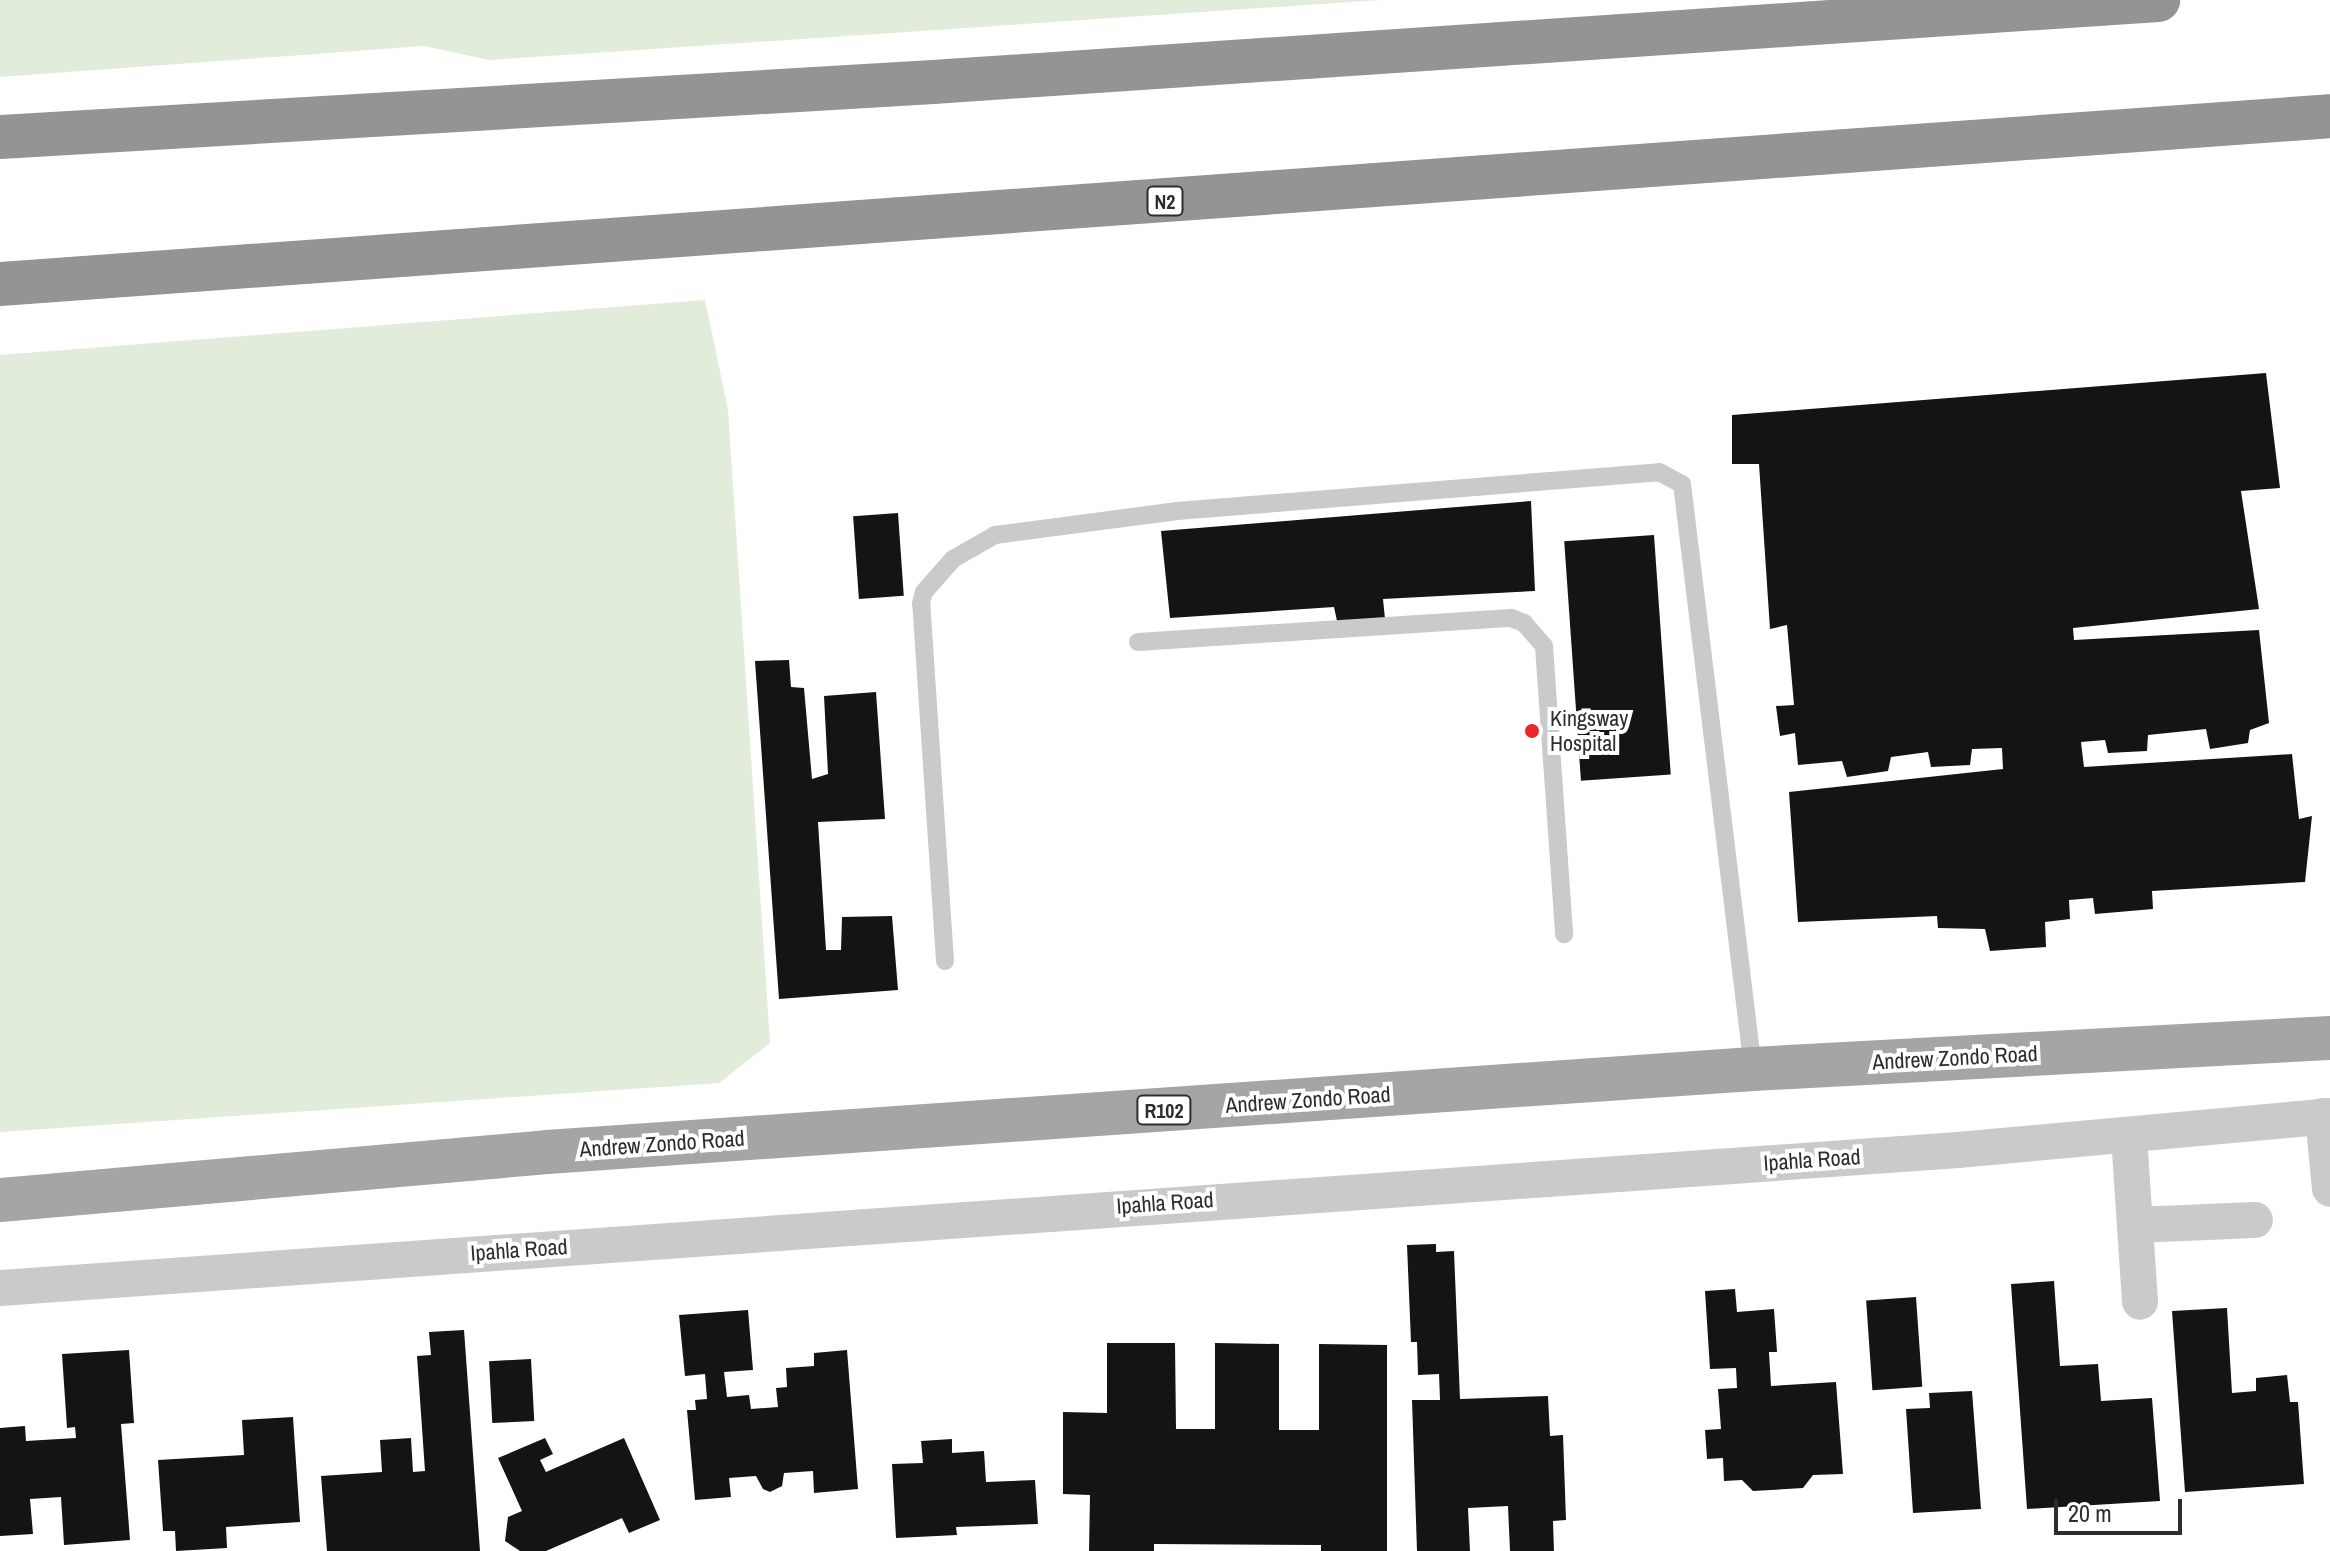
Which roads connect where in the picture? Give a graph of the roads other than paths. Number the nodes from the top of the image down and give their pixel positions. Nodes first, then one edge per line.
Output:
1 (2158, 0) edge
2 (2330, 116) edge
3 (0, 137) edge
4 (0, 284) edge
5 (1138, 642) dead end
6 (1564, 934) dead end
7 (945, 961) dead end
8 (2330, 1038) edge
9 (1753, 1069) junction
10 (2327, 1116) edge
11 (2129, 1136) junction
12 (2330, 1189) edge
13 (0, 1200) edge
14 (2255, 1220) dead end
15 (2135, 1225) junction
16 (0, 1288) edge
17 (2140, 1302) dead end

1 - 3 highway
2 - 4 highway, N2
5 - 6 lane
7 - 9 lane
8 - 9 main road, Andrew Zondo Road / R102
9 - 13 main road, Andrew Zondo Road / R102
10 - 11 street, Ipahla Road
10 - 12 street
11 - 15 street
11 - 16 street, Ipahla Road
14 - 15 street
15 - 17 street

